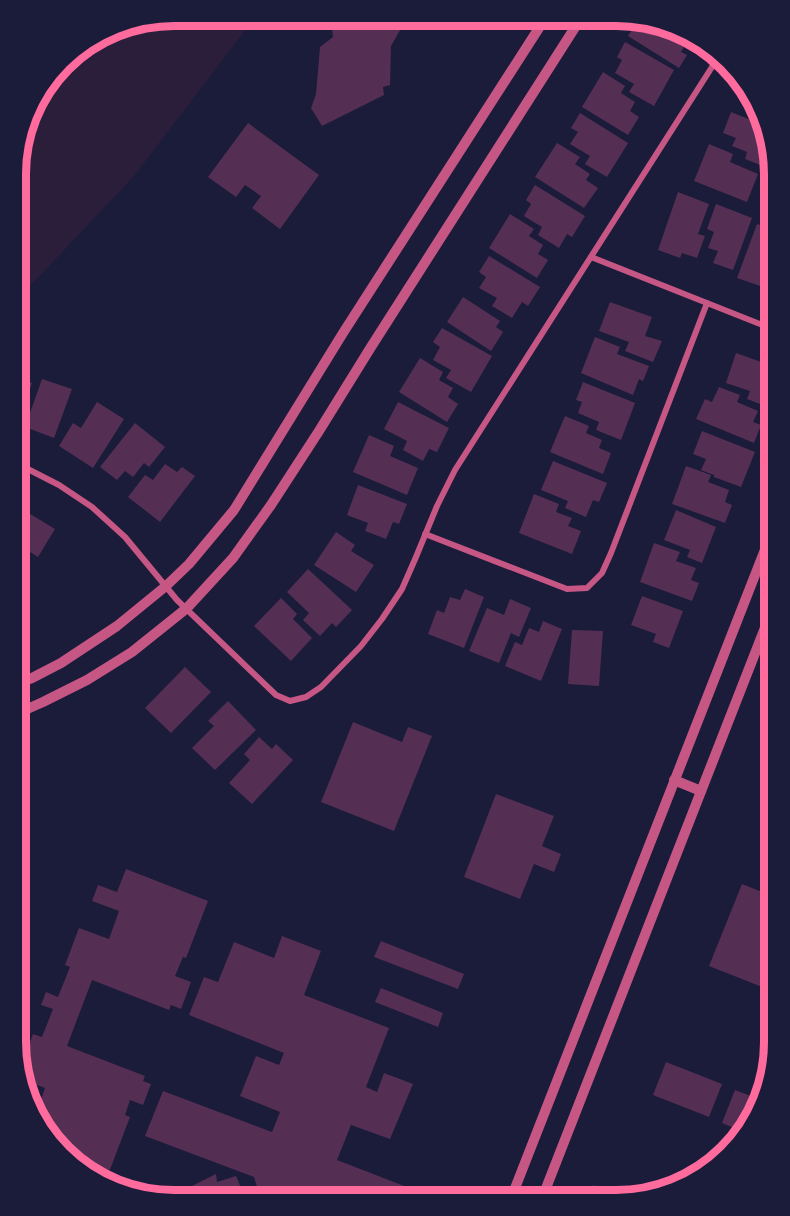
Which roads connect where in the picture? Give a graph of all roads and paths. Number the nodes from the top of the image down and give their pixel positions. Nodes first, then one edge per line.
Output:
1 (540, 26) edge
2 (576, 26) edge
3 (715, 63) edge
4 (591, 257) junction
5 (707, 303) junction
6 (764, 326) edge
7 (26, 468) edge
8 (425, 534) junction
9 (764, 552) edge
10 (166, 586) junction
11 (187, 608) junction
12 (764, 630) edge
13 (26, 680) edge
14 (26, 709) edge
15 (674, 780) junction
16 (701, 791) junction
17 (514, 1190) edge
18 (545, 1190) edge

1 - 10 street
2 - 11 street
3 - 4 street
4 - 5 street
4 - 8 street
5 - 6 street
5 - 8 street
7 - 10 street
8 - 11 street
9 - 15 street
10 - 11 street
10 - 13 street
11 - 14 street
12 - 16 street
15 - 16 street
15 - 17 street
16 - 18 street

